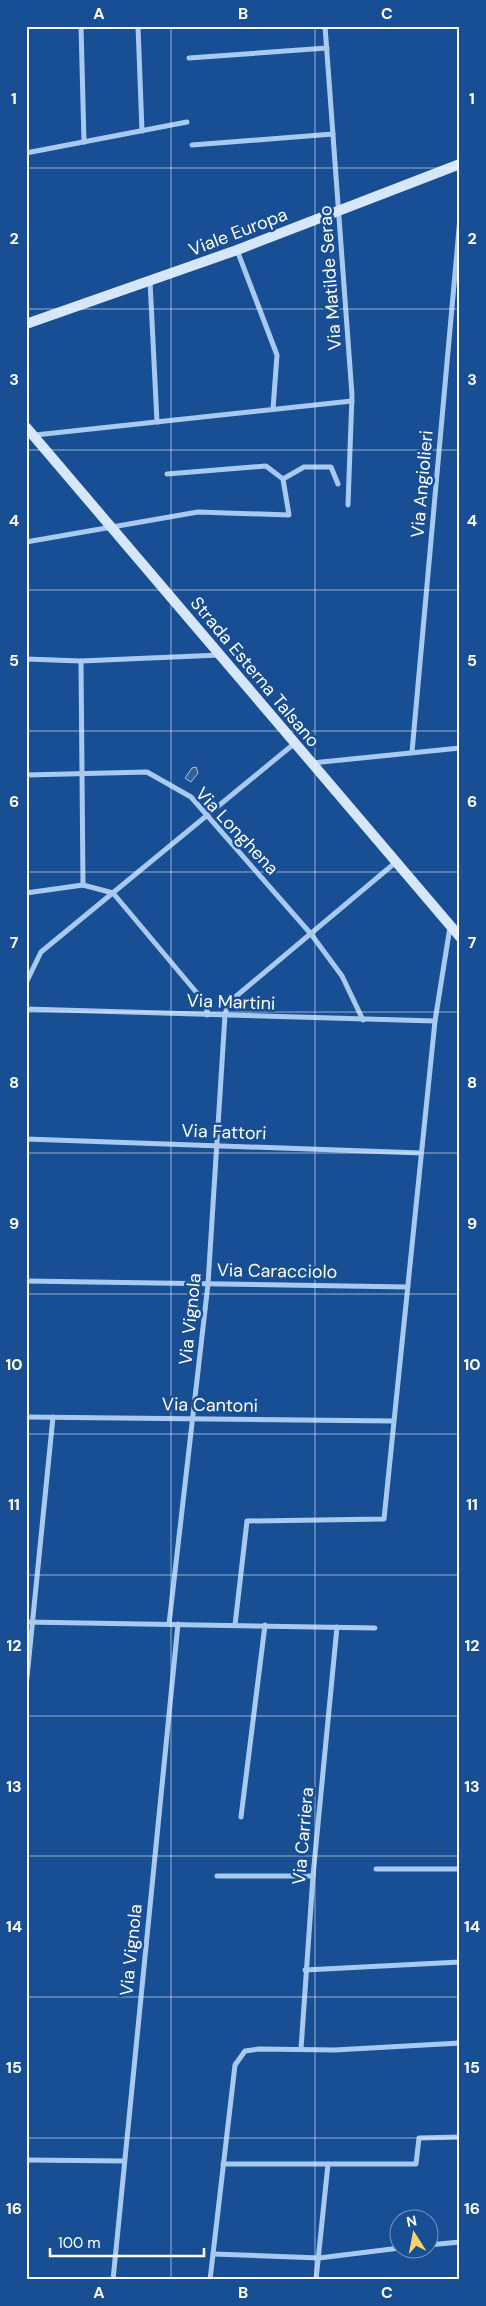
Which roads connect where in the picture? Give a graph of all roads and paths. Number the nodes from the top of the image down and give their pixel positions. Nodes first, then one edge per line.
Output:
1 (81, 26) edge
2 (138, 26) edge
3 (325, 26) edge
4 (327, 48) junction
5 (189, 58) dead end
6 (187, 122) dead end
7 (142, 131) junction
8 (333, 134) junction
9 (84, 142) junction
10 (192, 145) dead end
11 (26, 153) edge
12 (460, 164) edge
13 (339, 211) junction
14 (460, 218) edge
15 (237, 250) junction
16 (150, 281) junction
17 (26, 324) edge
18 (352, 401) junction
19 (273, 409) junction
20 (157, 422) junction
21 (28, 433) edge
22 (167, 474) dead end
23 (283, 480) junction
24 (338, 484) dead end
25 (348, 505) dead end
26 (110, 526) junction
27 (26, 542) edge
28 (220, 655) junction
29 (26, 659) edge
30 (81, 660) junction
31 (295, 743) junction
32 (460, 748) edge
33 (412, 752) junction
34 (312, 763) junction
35 (82, 773) junction
36 (26, 775) edge
37 (208, 814) junction
38 (396, 862) junction
39 (83, 885) junction
40 (26, 893) edge
41 (113, 893) junction
42 (450, 926) junction
43 (311, 934) junction
44 (460, 938) edge
45 (26, 983) edge
46 (26, 1009) edge
47 (207, 1015) junction
48 (225, 1015) junction
49 (363, 1020) junction
50 (435, 1021) junction
51 (26, 1139) edge
52 (217, 1146) junction
53 (421, 1153) junction
54 (26, 1281) edge
55 (208, 1284) junction
56 (408, 1287) junction
57 (26, 1417) edge
58 (53, 1417) junction
59 (194, 1418) junction
60 (392, 1421) junction
61 (29, 1622) edge
62 (169, 1624) junction
63 (178, 1624) junction
64 (235, 1624) junction
65 (265, 1625) junction
66 (337, 1627) junction
67 (375, 1628) dead end
68 (26, 1687) edge
69 (241, 1817) dead end
70 (376, 1869) dead end
71 (460, 1869) edge
72 (217, 1876) dead end
73 (313, 1876) junction
74 (460, 1962) edge
75 (305, 1970) junction
76 (460, 2043) edge
77 (300, 2049) junction
78 (460, 2137) edge
79 (26, 2160) edge
80 (124, 2161) junction
81 (223, 2164) junction
82 (328, 2164) junction
83 (460, 2242) edge
84 (438, 2244) edge
85 (388, 2249) edge
86 (213, 2254) junction
87 (318, 2258) junction
88 (113, 2280) edge
89 (210, 2280) edge
90 (316, 2280) edge

1 - 9 street
2 - 7 street
3 - 4 street, Via Matilde Serao
4 - 5 street
4 - 8 street, Via Matilde Serao
6 - 7 street
7 - 9 street
8 - 10 street
8 - 13 street, Via Matilde Serao
9 - 11 street
12 - 13 street, Viale Europa
13 - 15 street, Viale Europa
13 - 18 street, Via Matilde Serao
14 - 33 street, Via Angiolieri
15 - 16 street, Viale Europa
15 - 19 street
16 - 17 street, Viale Europa
16 - 20 street
18 - 19 street
18 - 25 street, Via Matilde Serao
19 - 20 street
20 - 21 street
21 - 26 street, Strada Esterna Talsano
22 - 23 street
23 - 24 street
23 - 26 street
26 - 27 street
26 - 28 street, Strada Esterna Talsano
28 - 30 street
28 - 31 street, Strada Esterna Talsano
29 - 30 street
30 - 35 street
31 - 34 street, Strada Esterna Talsano
31 - 37 street
32 - 33 street
33 - 34 street
34 - 38 street, Strada Esterna Talsano
35 - 36 street, Via Longhena
35 - 37 street, Via Longhena
35 - 39 street
37 - 41 street
37 - 43 street, Via Longhena
38 - 42 street, Strada Esterna Talsano
38 - 43 street
39 - 40 street
39 - 41 street
41 - 45 street
41 - 47 street
42 - 44 street, Strada Esterna Talsano
42 - 50 street
43 - 48 street
43 - 49 street, Via Longhena
46 - 47 street, Via Martini
47 - 48 street, Via Martini
48 - 49 street, Via Martini
48 - 52 street, Via Vignola
49 - 50 street, Via Martini
50 - 53 street
51 - 52 street, Via Fattori
52 - 53 street, Via Fattori
52 - 55 street, Via Vignola
53 - 56 street
54 - 55 street, Via Caracciolo
55 - 56 street, Via Caracciolo
55 - 59 street, Via Vignola
56 - 60 street
57 - 58 street, Via Cantoni
58 - 59 street, Via Cantoni
58 - 61 street
59 - 60 street, Via Cantoni
59 - 62 street, Via Vignola
60 - 64 street
61 - 62 street
61 - 68 street
62 - 63 street
63 - 64 street
63 - 80 street, Via Vignola
64 - 65 street
65 - 66 street
65 - 69 street
66 - 67 street
66 - 73 street, Via Carriera
70 - 71 street
72 - 73 street
73 - 75 street, Via Carriera
74 - 75 street
75 - 77 street, Via Carriera
76 - 77 street
77 - 81 street
78 - 82 street
79 - 80 street
80 - 88 street, Via Vignola
81 - 82 street
81 - 86 street
82 - 87 street
83 - 84 street
85 - 87 street
86 - 87 street
86 - 89 street
87 - 90 street

